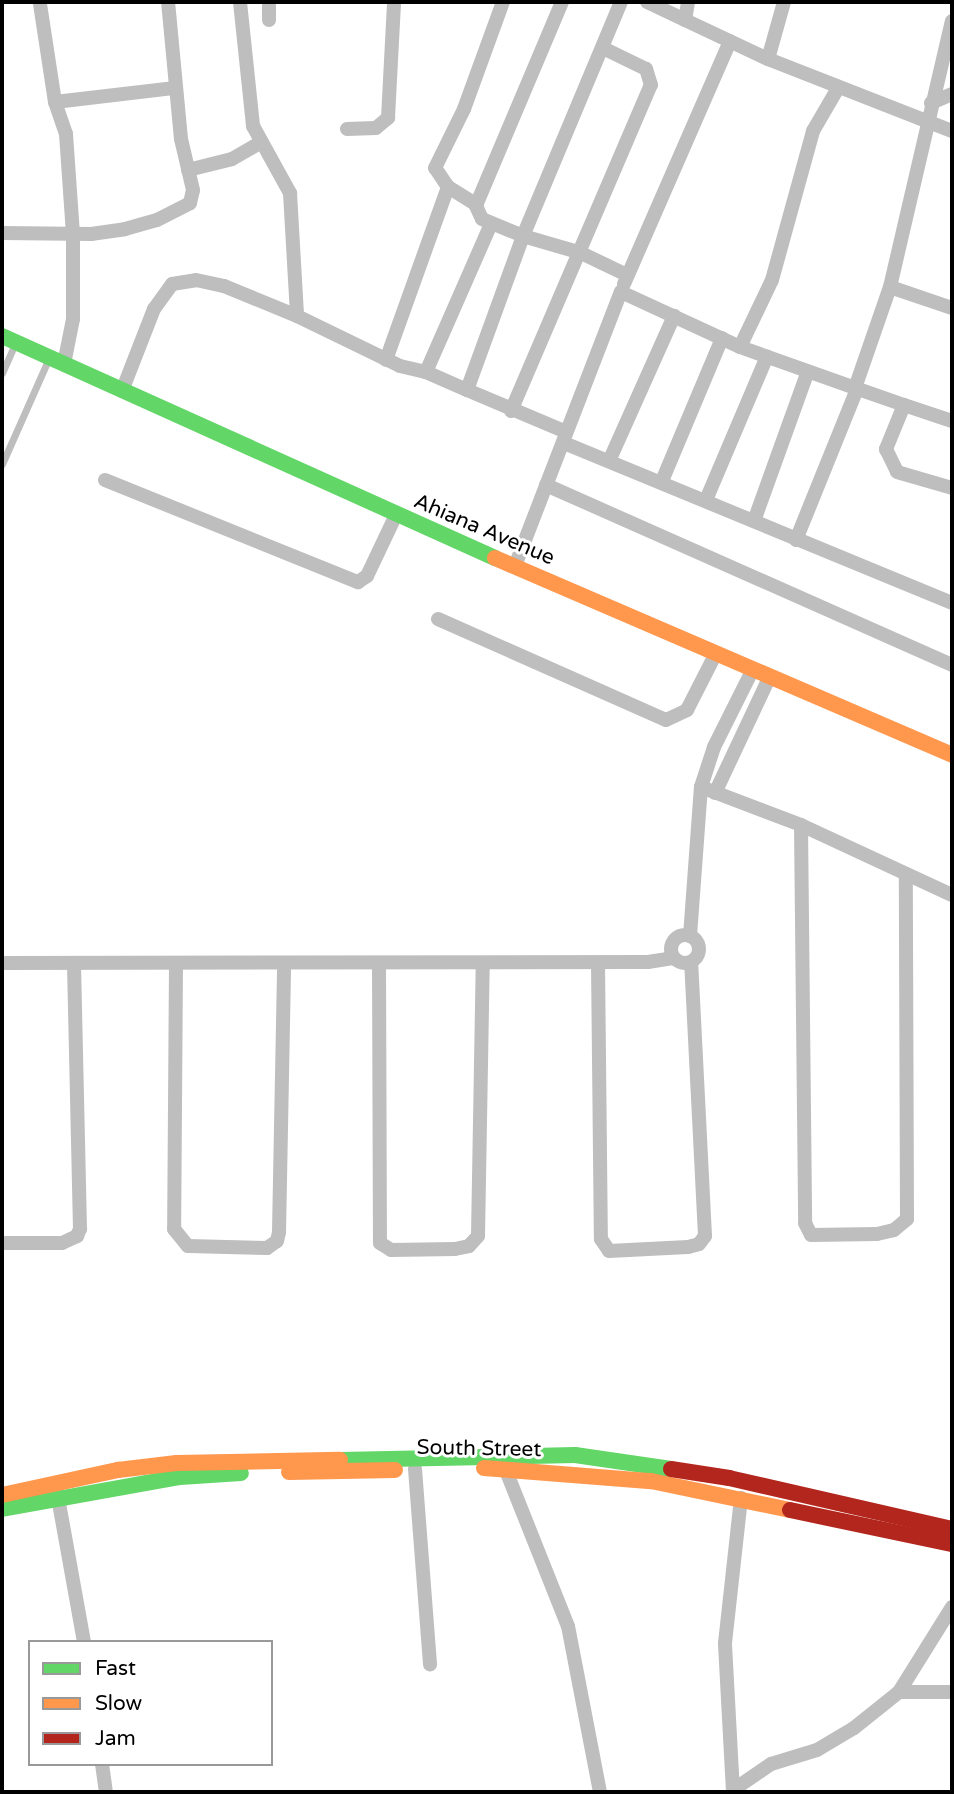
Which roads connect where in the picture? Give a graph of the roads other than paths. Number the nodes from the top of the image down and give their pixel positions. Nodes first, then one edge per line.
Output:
1 (167, 2) edge
2 (240, 2) edge
3 (269, 2) edge
4 (394, 2) edge
5 (503, 2) edge
6 (562, 2) edge
7 (621, 2) edge
8 (647, 2) edge
9 (688, 2) edge
10 (784, 2) edge
11 (40, 4) dead end
12 (269, 20) dead end
13 (685, 20) junction
14 (952, 21) edge
15 (730, 41) junction
16 (603, 48) junction
17 (948, 56) edge
18 (768, 59) junction
19 (175, 88) junction
20 (838, 88) junction
21 (952, 94) edge
22 (55, 102) junction
23 (931, 103) junction
24 (926, 122) junction
25 (347, 129) dead end
26 (952, 131) edge
27 (260, 143) junction
28 (188, 170) junction
29 (448, 187) junction
30 (477, 205) junction
31 (491, 224) junction
32 (2, 233) edge
33 (74, 234) junction
34 (523, 236) junction
35 (581, 253) junction
36 (627, 275) junction
37 (890, 287) junction
38 (621, 292) junction
39 (952, 308) edge
40 (298, 316) junction
41 (674, 316) junction
42 (722, 338) junction
43 (9, 339) edge
44 (740, 346) junction
45 (767, 356) junction
46 (386, 360) junction
47 (57, 361) junction
48 (808, 371) junction
49 (426, 372) junction
50 (2, 373) edge
51 (856, 388) junction
52 (467, 390) junction
53 (122, 391) junction
54 (904, 405) junction
55 (511, 411) junction
56 (952, 421) edge
57 (564, 437) junction
58 (610, 459) junction
59 (2, 464) edge
60 (105, 480) dead end
61 (662, 481) junction
62 (546, 485) junction
63 (952, 488) edge
64 (706, 500) junction
65 (396, 515) junction
66 (754, 521) junction
67 (796, 540) junction
68 (515, 566) junction
69 (952, 603) edge
70 (438, 619) dead end
71 (716, 653) junction
72 (952, 665) edge
73 (753, 669) junction
74 (770, 676) junction
75 (952, 755) edge
76 (701, 787) junction
77 (715, 793) junction
78 (801, 825) junction
79 (906, 874) junction
80 (952, 895) edge
81 (690, 936) junction
82 (673, 958) junction
83 (483, 962) junction
84 (598, 962) junction
85 (691, 962) junction
86 (2, 963) edge
87 (74, 963) junction
88 (176, 963) junction
89 (284, 963) junction
90 (379, 963) junction
91 (2, 1243) edge
92 (503, 1461) junction
93 (415, 1469) junction
94 (57, 1491) junction
95 (2, 1495) edge
96 (741, 1498) junction
97 (2, 1508) edge
98 (952, 1529) edge
99 (952, 1544) edge
100 (952, 1607) edge
101 (84, 1640) edge
102 (430, 1664) dead end
103 (899, 1692) junction
104 (952, 1692) edge
105 (102, 1766) edge
106 (733, 1791) edge
107 (106, 1792) edge
108 (600, 1792) edge

1 - 19 street
2 - 27 street
3 - 12 street
4 - 25 street
5 - 29 street
6 - 30 street
7 - 16 street
8 - 13 street
9 - 13 street
10 - 18 street
11 - 22 street
13 - 15 street
14 - 17 street
15 - 18 street
15 - 36 street
16 - 34 street
16 - 35 street
17 - 23 street
18 - 20 street
19 - 22 street
19 - 28 street
20 - 24 street
20 - 44 street
21 - 23 street
22 - 33 street
23 - 24 street
24 - 26 street
24 - 37 street
27 - 28 street
27 - 40 street
28 - 33 street
29 - 30 street
29 - 46 street
30 - 31 street
31 - 34 street
31 - 49 street
32 - 33 street
33 - 47 street
34 - 35 street
34 - 52 street
35 - 36 street
35 - 55 street
36 - 38 street
37 - 39 street
37 - 51 street
38 - 41 street
38 - 57 street
40 - 46 street
40 - 53 street
41 - 42 street
41 - 58 street
42 - 44 street
42 - 61 street
43 - 47 street, Ahiana Avenue
43 - 50 lane
44 - 45 street
45 - 48 street
45 - 64 street
46 - 49 street
47 - 53 street, Ahiana Avenue
47 - 59 lane
48 - 51 street
48 - 66 street
49 - 52 street
51 - 54 street
51 - 67 street
52 - 55 street
53 - 65 street, Ahiana Avenue
54 - 56 street
54 - 63 street
55 - 57 street
57 - 58 street
57 - 62 street
58 - 61 street
60 - 65 street
61 - 64 street
62 - 68 street
62 - 72 street
64 - 66 street
65 - 68 street, Ahiana Avenue
66 - 67 street
67 - 69 street
68 - 71 street, Ahiana Avenue
70 - 71 street
71 - 73 street, Ahiana Avenue
73 - 74 street, Ahiana Avenue
73 - 76 street
74 - 75 street, Ahiana Avenue
74 - 77 street
76 - 77 street
76 - 81 street
77 - 78 street
78 - 79 street
78 - 79 street
79 - 80 street
81 - 82 street
81 - 85 street
82 - 84 street
82 - 85 street
83 - 84 street
83 - 90 street
83 - 90 street
84 - 85 street
86 - 87 street
87 - 88 street
87 - 91 street
88 - 89 street
88 - 89 street
89 - 90 street
92 - 93 street, South Street
92 - 94 street
92 - 96 street, South Street
92 - 98 street
92 - 108 street
93 - 94 street, South Street
93 - 102 street
94 - 95 street
94 - 97 street, South Street
94 - 101 street
96 - 99 street, South Street
96 - 106 street
100 - 103 street
103 - 104 street
103 - 106 street
105 - 107 street

